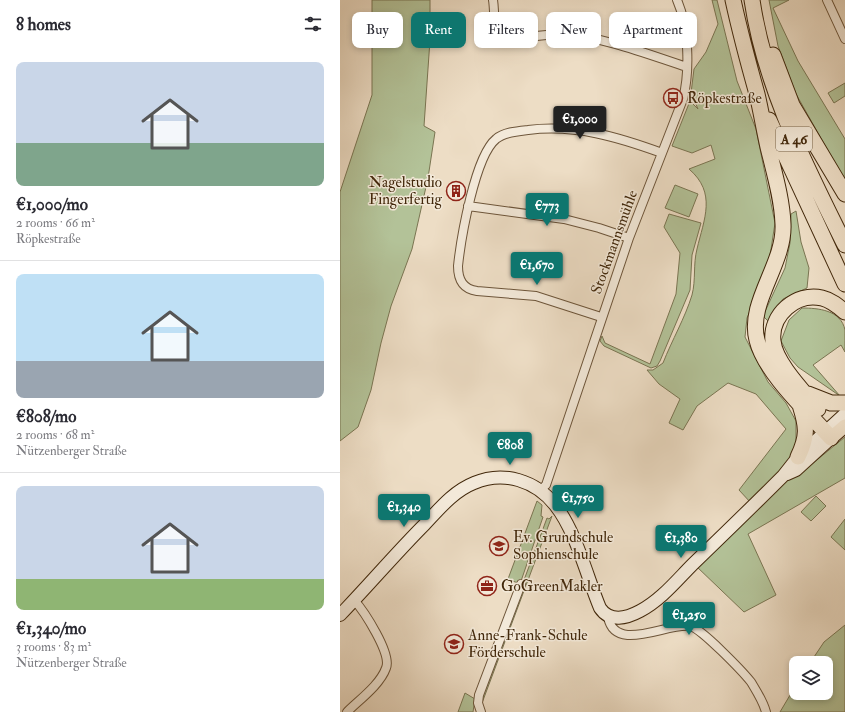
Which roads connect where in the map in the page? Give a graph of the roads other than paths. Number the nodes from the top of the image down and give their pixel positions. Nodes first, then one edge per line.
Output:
1 (493, 0) edge
2 (677, 0) edge
3 (733, 0) edge
4 (752, 0) edge
5 (758, 0) edge
6 (827, 0) edge
7 (845, 39) edge
8 (687, 67) junction
9 (757, 94) junction
10 (662, 153) junction
11 (845, 194) edge
12 (468, 206) junction
13 (629, 238) junction
14 (845, 245) edge
15 (845, 284) edge
16 (845, 312) edge
17 (601, 317) junction
18 (801, 397) junction
19 (845, 403) edge
20 (845, 414) edge
21 (834, 431) edge
22 (798, 456) junction
23 (783, 476) junction
24 (540, 490) junction
25 (521, 584) dead end
26 (354, 600) junction
27 (340, 615) edge
28 (608, 617) junction
29 (347, 712) edge
30 (481, 712) edge
31 (766, 712) edge

1 - 8 street
2 - 8 street, Stockmannsmühle
3 - 9 highway, A 46
4 - 14 highway, A 46
5 - 11 highway
6 - 7 street
8 - 10 street, Stockmannsmühle
9 - 15 highway, A 46
9 - 18 highway
10 - 12 street
10 - 13 street, Stockmannsmühle
12 - 13 street
12 - 17 street
13 - 17 street, Stockmannsmühle
16 - 18 highway
17 - 24 street, Stockmannsmühle
18 - 19 highway
18 - 21 highway
18 - 22 highway
20 - 21 street
21 - 22 street
21 - 23 street
22 - 23 street
23 - 28 street
24 - 26 street
24 - 28 street
25 - 30 street
26 - 27 street
26 - 29 street
28 - 31 street

